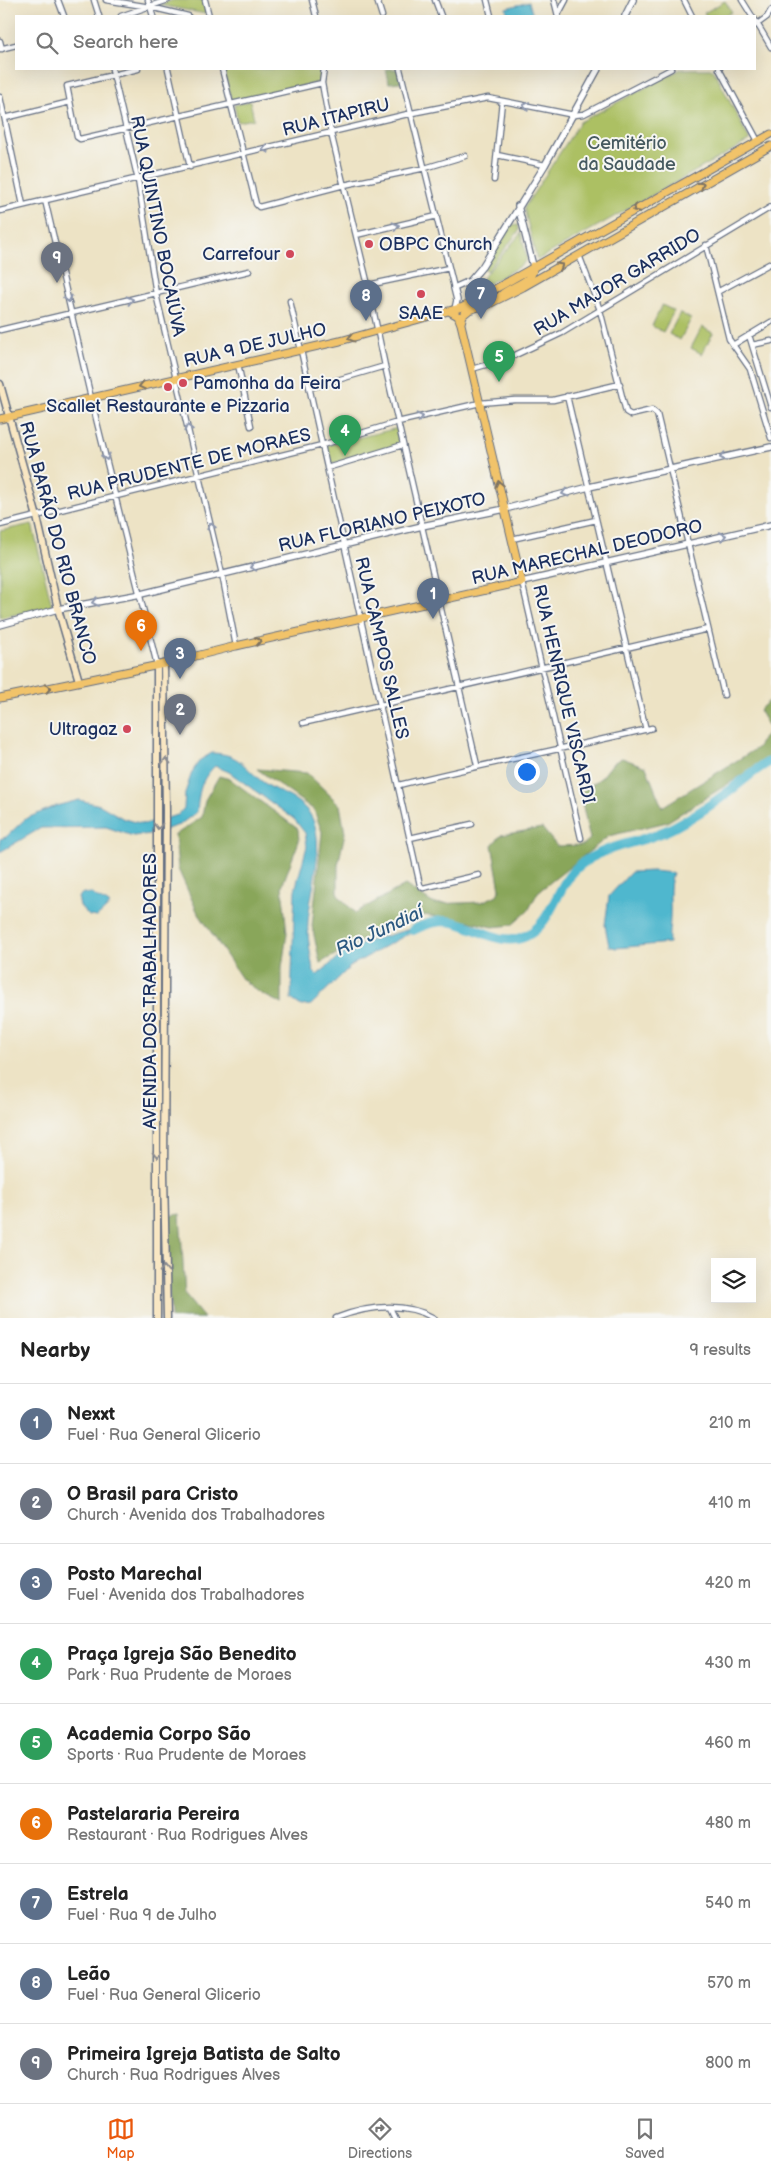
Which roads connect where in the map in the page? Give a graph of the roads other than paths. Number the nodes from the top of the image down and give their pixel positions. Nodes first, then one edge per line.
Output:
1 (58, 0) edge
2 (94, 0) edge
3 (106, 0) edge
4 (148, 0) edge
5 (168, 0) edge
6 (205, 0) edge
7 (312, 0) edge
8 (376, 0) edge
9 (436, 0) edge
10 (487, 0) edge
11 (554, 0) edge
12 (566, 0) edge
13 (634, 0) edge
14 (684, 0) edge
15 (742, 0) edge
16 (150, 6) junction
17 (771, 10) edge
18 (628, 14) edge
19 (64, 15) edge
20 (99, 15) edge
21 (124, 15) edge
22 (153, 15) edge
23 (184, 15) edge
24 (209, 15) edge
25 (316, 15) edge
26 (382, 15) edge
27 (441, 15) edge
28 (491, 15) edge
29 (558, 15) edge
30 (558, 15) edge
31 (692, 15) edge
32 (751, 15) edge
33 (756, 24) edge
34 (0, 40) edge
35 (15, 45) edge
36 (771, 47) edge
37 (1, 49) edge
38 (112, 70) edge
39 (133, 70) edge
40 (168, 70) edge
41 (222, 70) edge
42 (324, 70) edge
43 (400, 70) edge
44 (597, 70) edge
45 (658, 70) edge
46 (670, 70) edge
47 (720, 70) edge
48 (113, 74) junction
49 (660, 74) junction
50 (322, 82) junction
51 (0, 98) edge
52 (70, 102) junction
53 (502, 102) junction
54 (231, 103) junction
55 (412, 114) junction
56 (179, 115) junction
57 (574, 115) junction
58 (5, 118) junction
59 (125, 127) junction
60 (331, 133) junction
61 (771, 134) edge
62 (758, 141) junction
63 (771, 146) edge
64 (244, 155) junction
65 (465, 156) dead end
66 (497, 156) junction
67 (545, 165) junction
68 (190, 167) junction
69 (425, 168) junction
70 (138, 180) junction
71 (494, 180) dead end
72 (344, 185) junction
73 (44, 200) junction
74 (23, 205) junction
75 (518, 206) junction
76 (771, 207) edge
77 (0, 211) edge
78 (437, 216) junction
79 (509, 222) junction
80 (523, 225) junction
81 (356, 236) junction
82 (706, 245) junction
83 (578, 255) junction
84 (771, 263) edge
85 (533, 266) junction
86 (449, 268) junction
87 (249, 272) dead end
88 (368, 285) junction
89 (454, 288) junction
90 (718, 291) junction
91 (156, 294) junction
92 (290, 300) dead end
93 (457, 300) joint
94 (497, 300) junction
95 (459, 309) junction
96 (600, 310) junction
97 (71, 314) junction
98 (771, 322) edge
99 (461, 324) junction
100 (0, 330) edge
101 (377, 331) junction
102 (749, 335) junction
103 (771, 340) edge
104 (732, 345) junction
105 (752, 345) junction
106 (302, 350) junction
107 (238, 364) junction
108 (385, 366) junction
109 (472, 369) junction
110 (176, 378) junction
111 (0, 384) edge
112 (620, 384) junction
113 (310, 388) junction
114 (768, 388) edge
115 (757, 391) junction
116 (567, 396) junction
117 (91, 398) junction
118 (480, 403) junction
119 (771, 407) edge
120 (8, 417) junction
121 (0, 419) edge
122 (398, 422) junction
123 (251, 426) dead end
124 (771, 438) edge
125 (322, 445) junction
126 (403, 445) junction
127 (771, 448) edge
128 (327, 468) junction
129 (669, 468) junction
130 (199, 476) junction
131 (589, 487) junction
132 (116, 497) junction
133 (504, 509) junction
134 (37, 517) junction
135 (596, 520) junction
136 (0, 525) edge
137 (422, 526) junction
138 (771, 526) edge
139 (512, 539) junction
140 (688, 544) junction
141 (344, 545) junction
142 (606, 563) junction
143 (222, 574) junction
144 (522, 582) junction
145 (141, 594) junction
146 (440, 601) junction
147 (58, 609) junction
148 (362, 618) junction
149 (0, 626) edge
150 (708, 629) junction
151 (236, 646) junction
152 (627, 647) junction
153 (161, 665) junction
154 (542, 668) junction
155 (79, 681) junction
156 (460, 687) junction
157 (724, 695) dead end
158 (0, 698) edge
159 (380, 705) junction
160 (303, 723) dead end
161 (652, 728) dead end
162 (646, 730) junction
163 (561, 750) junction
164 (477, 765) junction
165 (399, 785) junction
166 (472, 824) dead end
167 (410, 838) junction
168 (581, 838) dead end
169 (479, 876) dead end
170 (390, 1308) junction
171 (157, 1318) edge
172 (167, 1318) edge
173 (336, 1318) edge
174 (395, 1318) edge
175 (434, 1318) edge

1 - 19 street
2 - 20 street
3 - 16 street
4 - 16 street
5 - 16 street
6 - 24 street
7 - 25 street
8 - 26 street
9 - 27 street
10 - 28 street
11 - 29 street
12 - 30 street
13 - 18 street
14 - 31 street
15 - 32 street
16 - 21 street
16 - 22 street
16 - 23 street
17 - 33 street
33 - 36 street
34 - 37 street
35 - 37 street
38 - 48 street, RUA QUINTINO BOCAIÚVA
39 - 48 street
40 - 56 street
41 - 54 street
42 - 50 street
43 - 55 street
44 - 57 street
45 - 49 street
46 - 49 street, RUA ITAPIRU
47 - 62 street
48 - 52 street
48 - 59 street, RUA QUINTINO BOCAIÚVA
49 - 57 street, RUA ITAPIRU
50 - 54 street
50 - 60 street
51 - 58 street
52 - 58 street
52 - 59 street
53 - 55 street, RUA ITAPIRU
57 -> 53 street, RUA ITAPIRU
53 - 66 street
54 - 56 street
54 - 64 street
55 - 60 street, RUA ITAPIRU
55 - 69 street
56 - 59 street
56 - 68 street
57 - 67 street
58 - 74 street
59 - 70 street, RUA QUINTINO BOCAIÚVA
60 -> 64 street, RUA ITAPIRU
60 - 72 street
61 - 62 main road, RUA 9 DE JULHO
62 -> 85 main road, RUA 9 DE JULHO
83 -> 63 main road, RUA 9 DE JULHO
64 - 68 street, RUA ITAPIRU
64 - 72 street
65 - 69 street
66 - 67 street
66 - 71 street
67 - 75 street
68 - 70 street, RUA ITAPIRU
69 - 72 street
69 - 78 street
70 - 73 street, RUA ITAPIRU
70 - 91 street, RUA QUINTINO BOCAIÚVA
72 - 81 street
73 - 74 street, RUA ITAPIRU
73 -> 97 street
74 - 77 street, RUA ITAPIRU
75 - 79 street
75 - 80 street
76 - 82 street, RUA MAJOR GARRIDO
81 -> 78 street
78 - 86 street
79 - 80 street
79 - 89 street
80 - 85 street
81 - 88 street
82 - 90 street
82 - 96 street, RUA MAJOR GARRIDO
94 -> 83 main road, RUA 9 DE JULHO
83 - 96 street
84 - 90 street
85 - 94 main road
85 - 95 main road, RUA 9 DE JULHO
86 - 88 street
86 - 89 street
87 - 91 street
88 - 101 street
89 - 93 street
90 - 104 street
97 -> 91 street
91 - 110 street, RUA QUINTINO BOCAIÚVA
92 - 106 street, RUA CAMPOS SALLES
93 - 95 main road
94 - 95 main road, RUA 9 DE JULHO
95 - 99 main road
95 - 99 main road
95 - 101 main road, RUA 9 DE JULHO
96 - 109 street, RUA MAJOR GARRIDO
96 - 112 street
97 - 100 street
97 - 117 street
98 - 102 street
99 - 109 main road, RUA HENRIQUE VISCARDI
101 -> 106 main road, RUA 9 DE JULHO
101 - 108 street
102 - 104 street
102 - 105 street
103 - 105 street
104 - 115 street
105 - 114 street
106 - 107 main road, RUA 9 DE JULHO
106 - 113 street, RUA CAMPOS SALLES
107 - 110 main road, RUA 9 DE JULHO
107 - 123 street
108 - 113 street
108 - 122 street
109 - 118 main road, RUA HENRIQUE VISCARDI
110 -> 117 main road, RUA 9 DE JULHO
130 -> 110 street, RUA QUINTINO BOCAIÚVA
111 - 120 main road, RUA BARÃO DO RIO BRANCO
112 - 116 street, RUA PRUDENTE DE MORAES
112 - 129 street
113 - 125 street, RUA CAMPOS SALLES
114 - 115 street
114 - 119 street
115 - 124 street
116 - 118 street, RUA PRUDENTE DE MORAES
116 - 131 street
117 - 120 main road, RUA 9 DE JULHO
117 -> 132 street
122 -> 118 street, RUA PRUDENTE DE MORAES
133 -> 118 main road, RUA HENRIQUE VISCARDI
120 - 121 main road, RUA 9 DE JULHO
120 - 134 main road, RUA BARÃO DO RIO BRANCO
122 - 125 street, RUA PRUDENTE DE MORAES
122 - 126 street
125 - 128 street, RUA CAMPOS SALLES
125 - 130 street, RUA PRUDENTE DE MORAES
126 - 128 street
126 - 137 street
127 -> 129 street, RUA FLORIANO PEIXOTO
128 - 141 street, RUA CAMPOS SALLES
129 - 131 street, RUA FLORIANO PEIXOTO
129 - 140 street
130 - 132 street, RUA PRUDENTE DE MORAES
143 -> 130 street, RUA QUINTINO BOCAIÚVA
131 -> 133 street, RUA FLORIANO PEIXOTO
131 - 135 street
132 - 134 street, RUA PRUDENTE DE MORAES
132 - 145 street
133 - 137 street, RUA FLORIANO PEIXOTO
133 - 139 main road, RUA HENRIQUE VISCARDI
134 - 136 street, RUA PRUDENTE DE MORAES
134 - 147 main road, RUA BARÃO DO RIO BRANCO
135 - 139 street
135 - 142 street
137 - 141 street, RUA FLORIANO PEIXOTO
137 - 146 street
140 -> 138 street, RUA MARECHAL DEODORO
139 - 144 main road, RUA HENRIQUE VISCARDI
140 - 142 street, RUA MARECHAL DEODORO
140 - 150 street
141 -> 143 street, RUA FLORIANO PEIXOTO
141 - 148 street, RUA CAMPOS SALLES
142 - 144 street, RUA MARECHAL DEODORO
142 - 152 street
143 - 145 street, RUA FLORIANO PEIXOTO
143 - 151 street, RUA QUINTINO BOCAIÚVA
144 - 146 main road, RUA MARECHAL DEODORO
144 - 154 street, RUA HENRIQUE VISCARDI
145 -> 147 street, RUA FLORIANO PEIXOTO
145 - 153 street
146 - 148 main road, RUA MARECHAL DEODORO
146 - 156 street
147 - 149 street, RUA FLORIANO PEIXOTO
147 - 155 main road, RUA BARÃO DO RIO BRANCO
151 -> 148 main road, RUA MARECHAL DEODORO
148 - 159 street, RUA CAMPOS SALLES
150 - 152 street
150 - 157 street
151 - 153 main road, RUA MARECHAL DEODORO
152 - 154 street
152 - 162 street
153 - 155 main road, RUA MARECHAL DEODORO
153 -> 171 main road, AVENIDA DOS TRABALHADORES
172 -> 153 main road, AVENIDA DOS TRABALHADORES
154 - 156 street
154 - 163 street, RUA HENRIQUE VISCARDI
158 -> 155 main road, RUA MARECHAL DEODORO
156 - 159 street
156 - 164 street
159 - 160 street
159 - 165 street, RUA CAMPOS SALLES
161 - 162 street
162 - 163 street
163 - 164 street
163 - 168 street, RUA HENRIQUE VISCARDI
164 - 165 street
165 - 167 street, RUA CAMPOS SALLES
166 - 167 street
167 - 169 street, RUA CAMPOS SALLES
170 - 173 street
170 - 174 street
170 - 175 street

